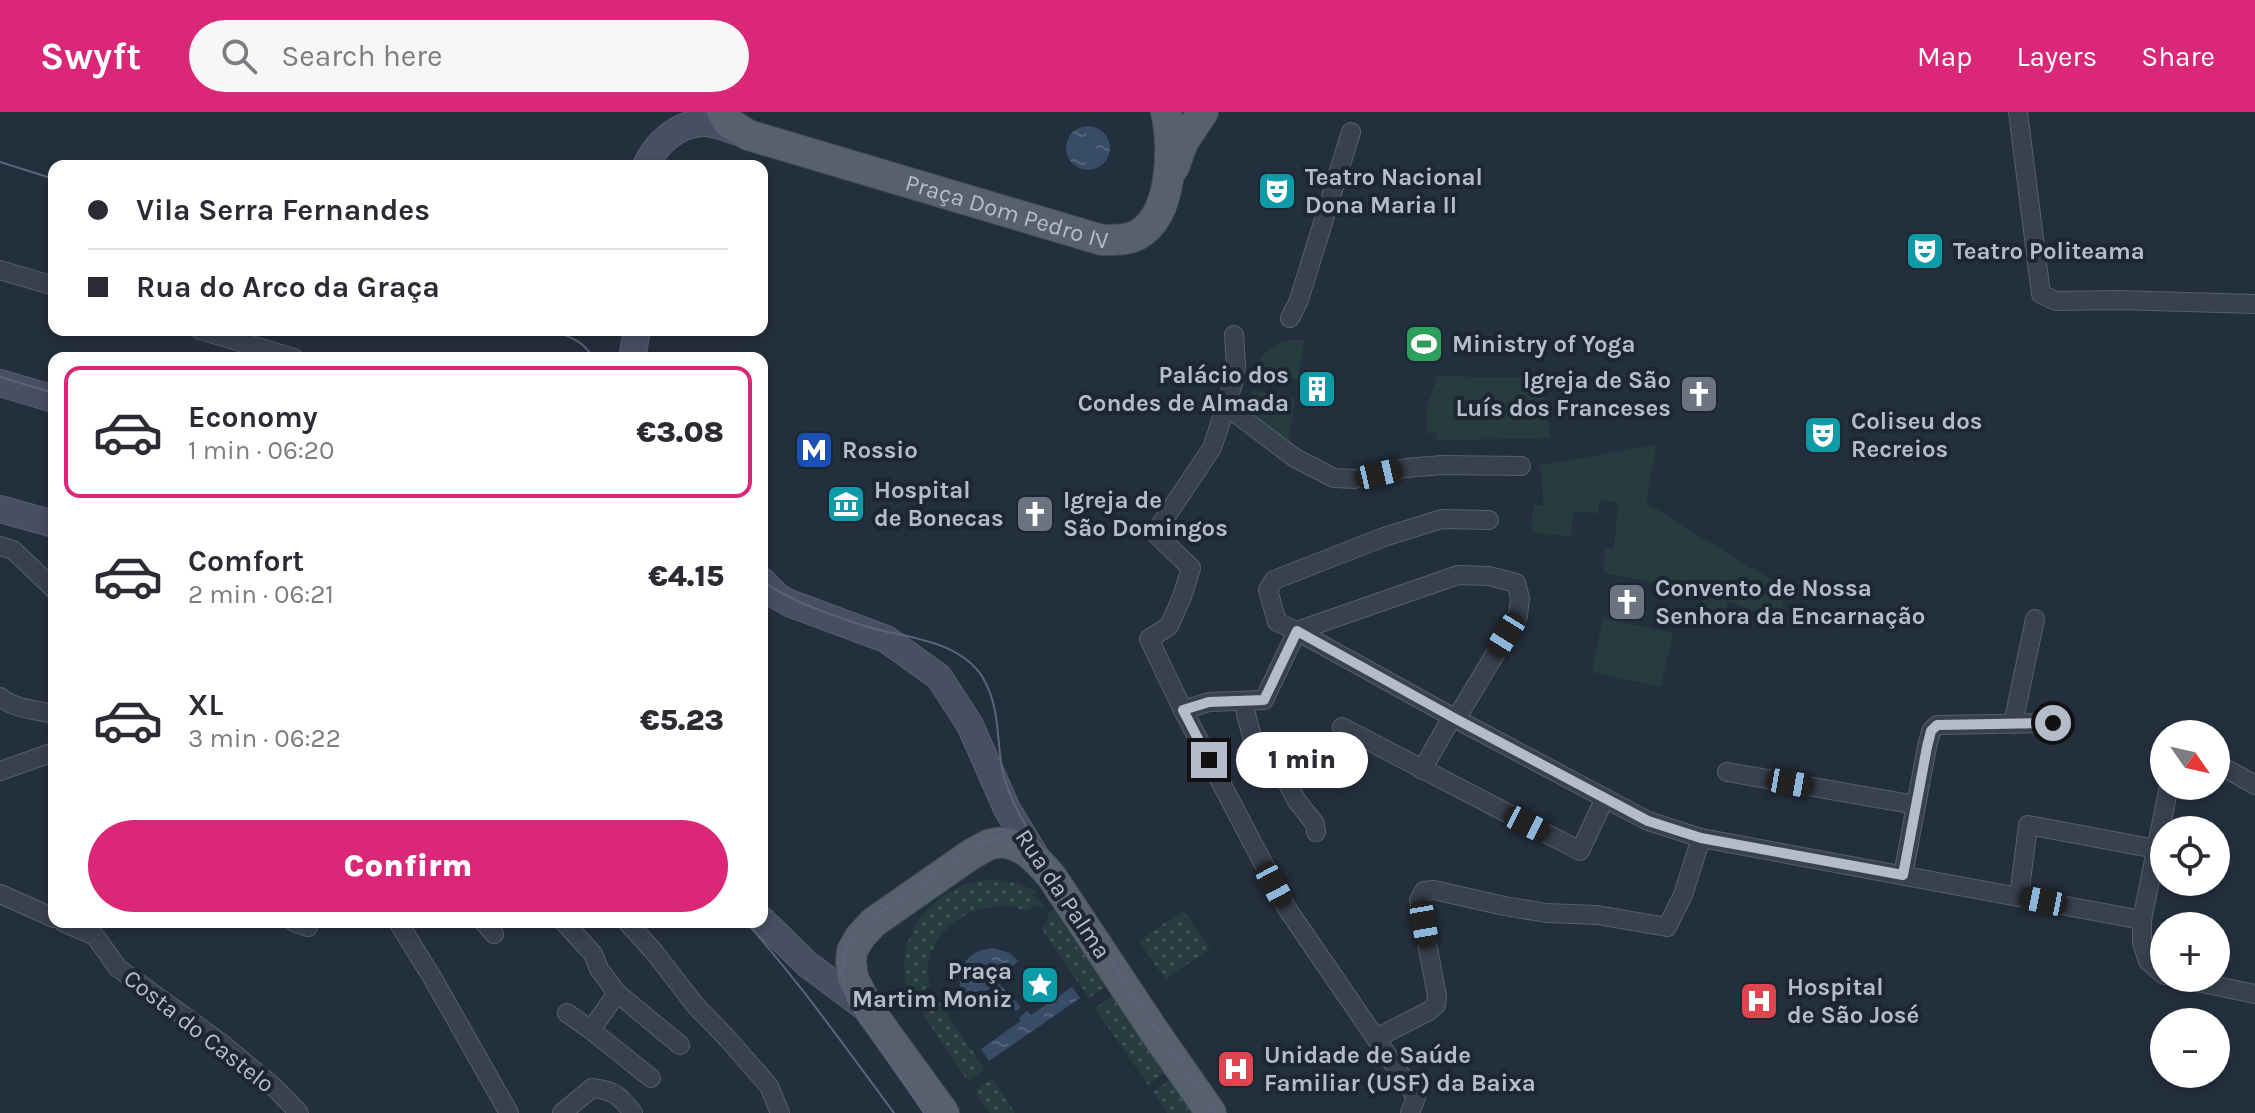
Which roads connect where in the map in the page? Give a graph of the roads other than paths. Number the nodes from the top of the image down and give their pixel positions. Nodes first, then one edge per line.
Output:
1 (722, 112) edge
2 (1166, 112) edge
3 (1203, 112) edge
4 (2018, 112) edge
5 (1351, 132) dead end
6 (748, 135) junction
7 (649, 160) edge
8 (1169, 180) junction
9 (0, 270) edge
10 (48, 284) edge
11 (2255, 304) edge
12 (1290, 318) dead end
13 (1234, 335) dead end
14 (220, 336) edge
15 (274, 352) edge
16 (0, 383) edge
17 (48, 397) edge
18 (1226, 406) junction
19 (1521, 466) dead end
20 (0, 509) edge
21 (1489, 520) dead end
22 (48, 522) edge
23 (0, 546) edge
24 (48, 583) edge
25 (768, 587) edge
26 (2035, 619) dead end
27 (1297, 631) junction
28 (0, 697) edge
29 (1245, 701) junction
30 (1183, 710) junction
31 (48, 713) edge
32 (1454, 718) junction
33 (2053, 723) dead end
34 (2013, 724) junction
35 (1342, 727) dead end
36 (48, 754) edge
37 (1422, 770) junction
38 (0, 771) edge
39 (2230, 771) edge
40 (1727, 772) dead end
41 (2255, 785) edge
42 (1605, 798) junction
43 (1916, 805) junction
44 (1316, 832) dead end
45 (1701, 838) junction
46 (2150, 848) edge
47 (1039, 861) junction
48 (1903, 875) junction
49 (2150, 879) edge
50 (0, 894) edge
51 (2019, 897) junction
52 (48, 915) edge
53 (2142, 920) junction
54 (768, 926) edge
55 (77, 928) edge
56 (402, 928) edge
57 (569, 928) edge
58 (632, 928) edge
59 (2150, 963) edge
60 (2230, 989) edge
61 (617, 993) junction
62 (2255, 994) edge
63 (870, 1011) junction
64 (567, 1013) dead end
65 (591, 1030) junction
66 (1376, 1038) junction
67 (680, 1045) dead end
68 (651, 1078) dead end
69 (1412, 1109) edge
70 (299, 1113) edge
71 (509, 1113) edge
72 (562, 1113) edge
73 (633, 1113) edge
74 (780, 1113) edge
75 (944, 1113) edge
76 (1211, 1113) edge

1 - 6 main road, Praça Dom Pedro IV
2 - 8 main road, Praça Dom Pedro IV
3 - 8 main road
4 - 11 street
5 - 12 street
6 - 7 main road, Praça Dom Pedro IV
6 - 8 main road, Praça Dom Pedro IV
9 - 10 street
13 - 18 street
14 - 15 street
16 - 17 main road
18 - 19 street
18 - 30 street
20 - 22 main road
21 - 27 street
23 - 24 street
25 - 47 main road, Rua da Palma
26 - 34 street
27 - 29 street
27 - 32 street
27 - 32 street
28 - 31 street
29 - 30 street
29 - 44 street
30 - 66 street
32 - 37 street
32 - 42 street
33 - 34 street
34 - 43 street
35 - 37 street
36 - 38 street
37 - 42 street
39 - 41 street
40 - 43 street
42 - 45 street
43 - 48 street
45 - 48 street
45 - 66 street
46 - 51 street
47 - 63 main road
47 - 76 main road, Rua da Palma
48 - 51 street
49 - 53 street
50 - 52 street
51 - 53 street
53 - 59 street
54 - 63 main road
55 - 70 street, Costa do Castelo
56 - 71 street
57 - 61 street
58 - 74 street
60 - 62 street
61 - 65 street
61 - 67 street
63 - 75 main road
64 - 65 street
65 - 68 street
66 - 69 street
72 - 73 street

